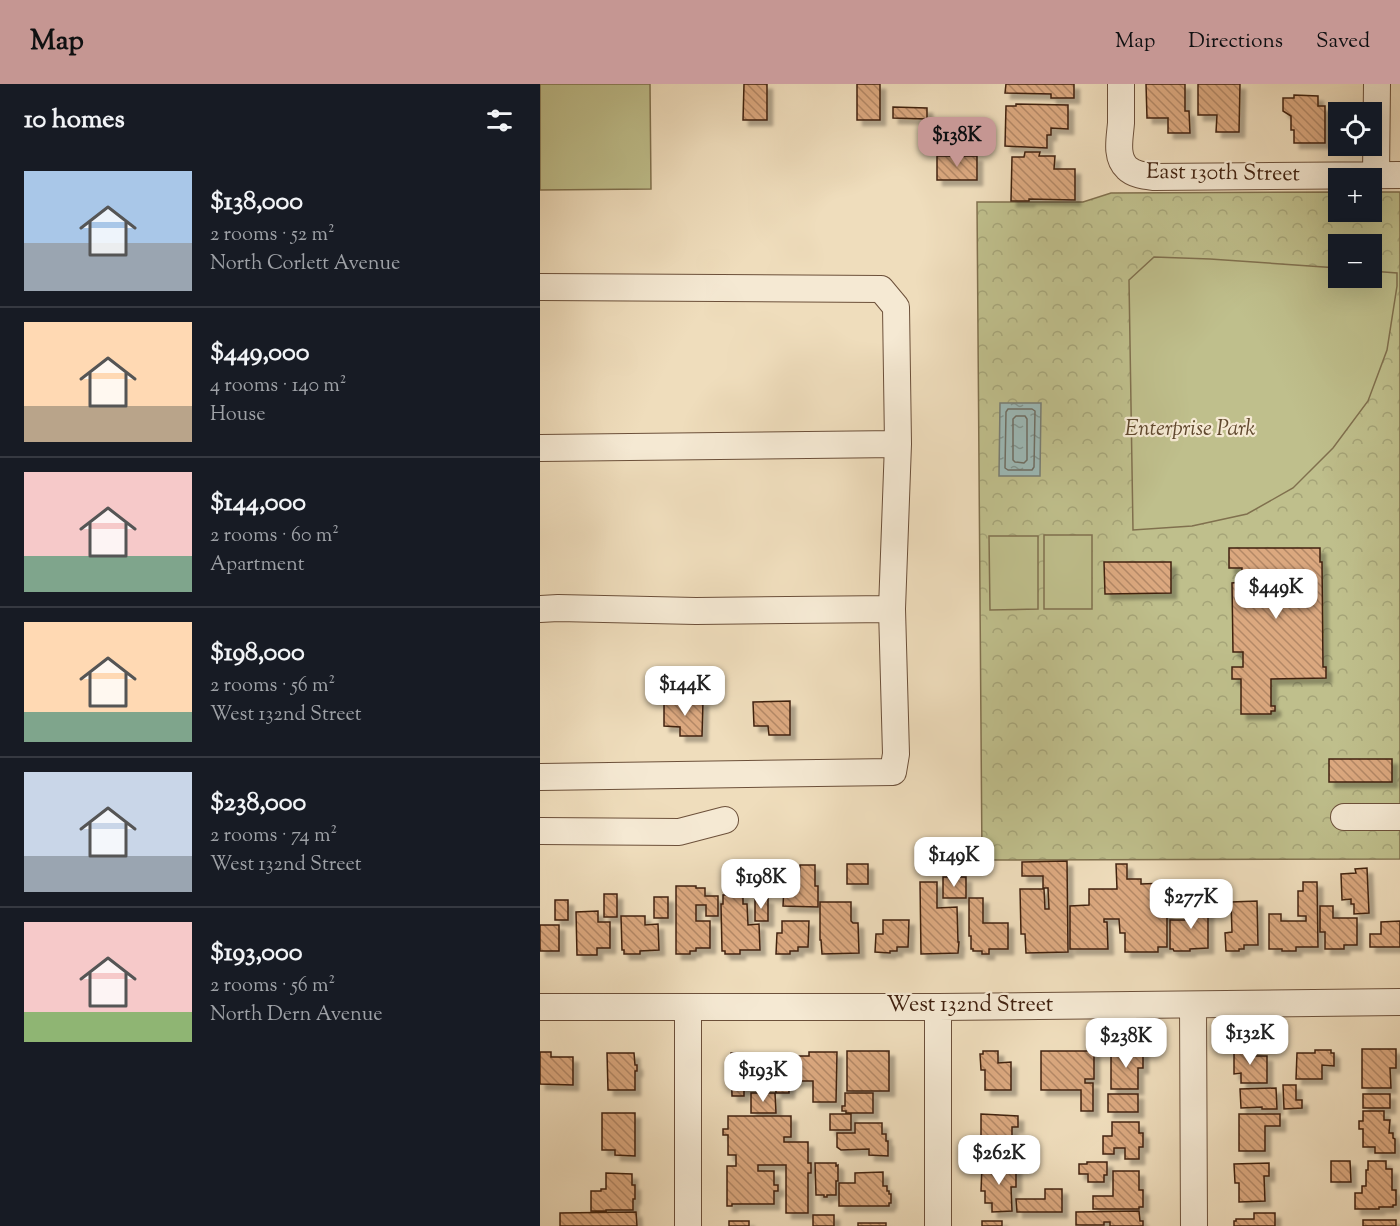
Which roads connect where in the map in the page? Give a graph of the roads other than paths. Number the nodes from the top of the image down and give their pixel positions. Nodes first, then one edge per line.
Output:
1 (1121, 84) edge
2 (1377, 84) edge
3 (1388, 175) edge
4 (540, 287) edge
5 (898, 444) junction
6 (540, 448) edge
7 (540, 609) edge
8 (892, 609) junction
9 (540, 777) edge
10 (1400, 817) edge
11 (1344, 818) dead end
12 (726, 820) dead end
13 (540, 831) edge
14 (1400, 1002) edge
15 (1193, 1005) junction
16 (540, 1007) edge
17 (688, 1007) junction
18 (938, 1007) junction
19 (688, 1226) edge
20 (938, 1226) edge
21 (1194, 1226) edge

1 - 3 street, East 130th Street
2 - 3 street
4 - 5 street
5 - 6 street
5 - 8 street
7 - 8 street
8 - 9 street
10 - 11 street
12 - 13 street
14 - 15 street, West 132nd Street
15 - 18 street, West 132nd Street
15 - 21 street
16 - 17 street, West 132nd Street
17 - 18 street, West 132nd Street
17 - 19 street
18 - 20 street

